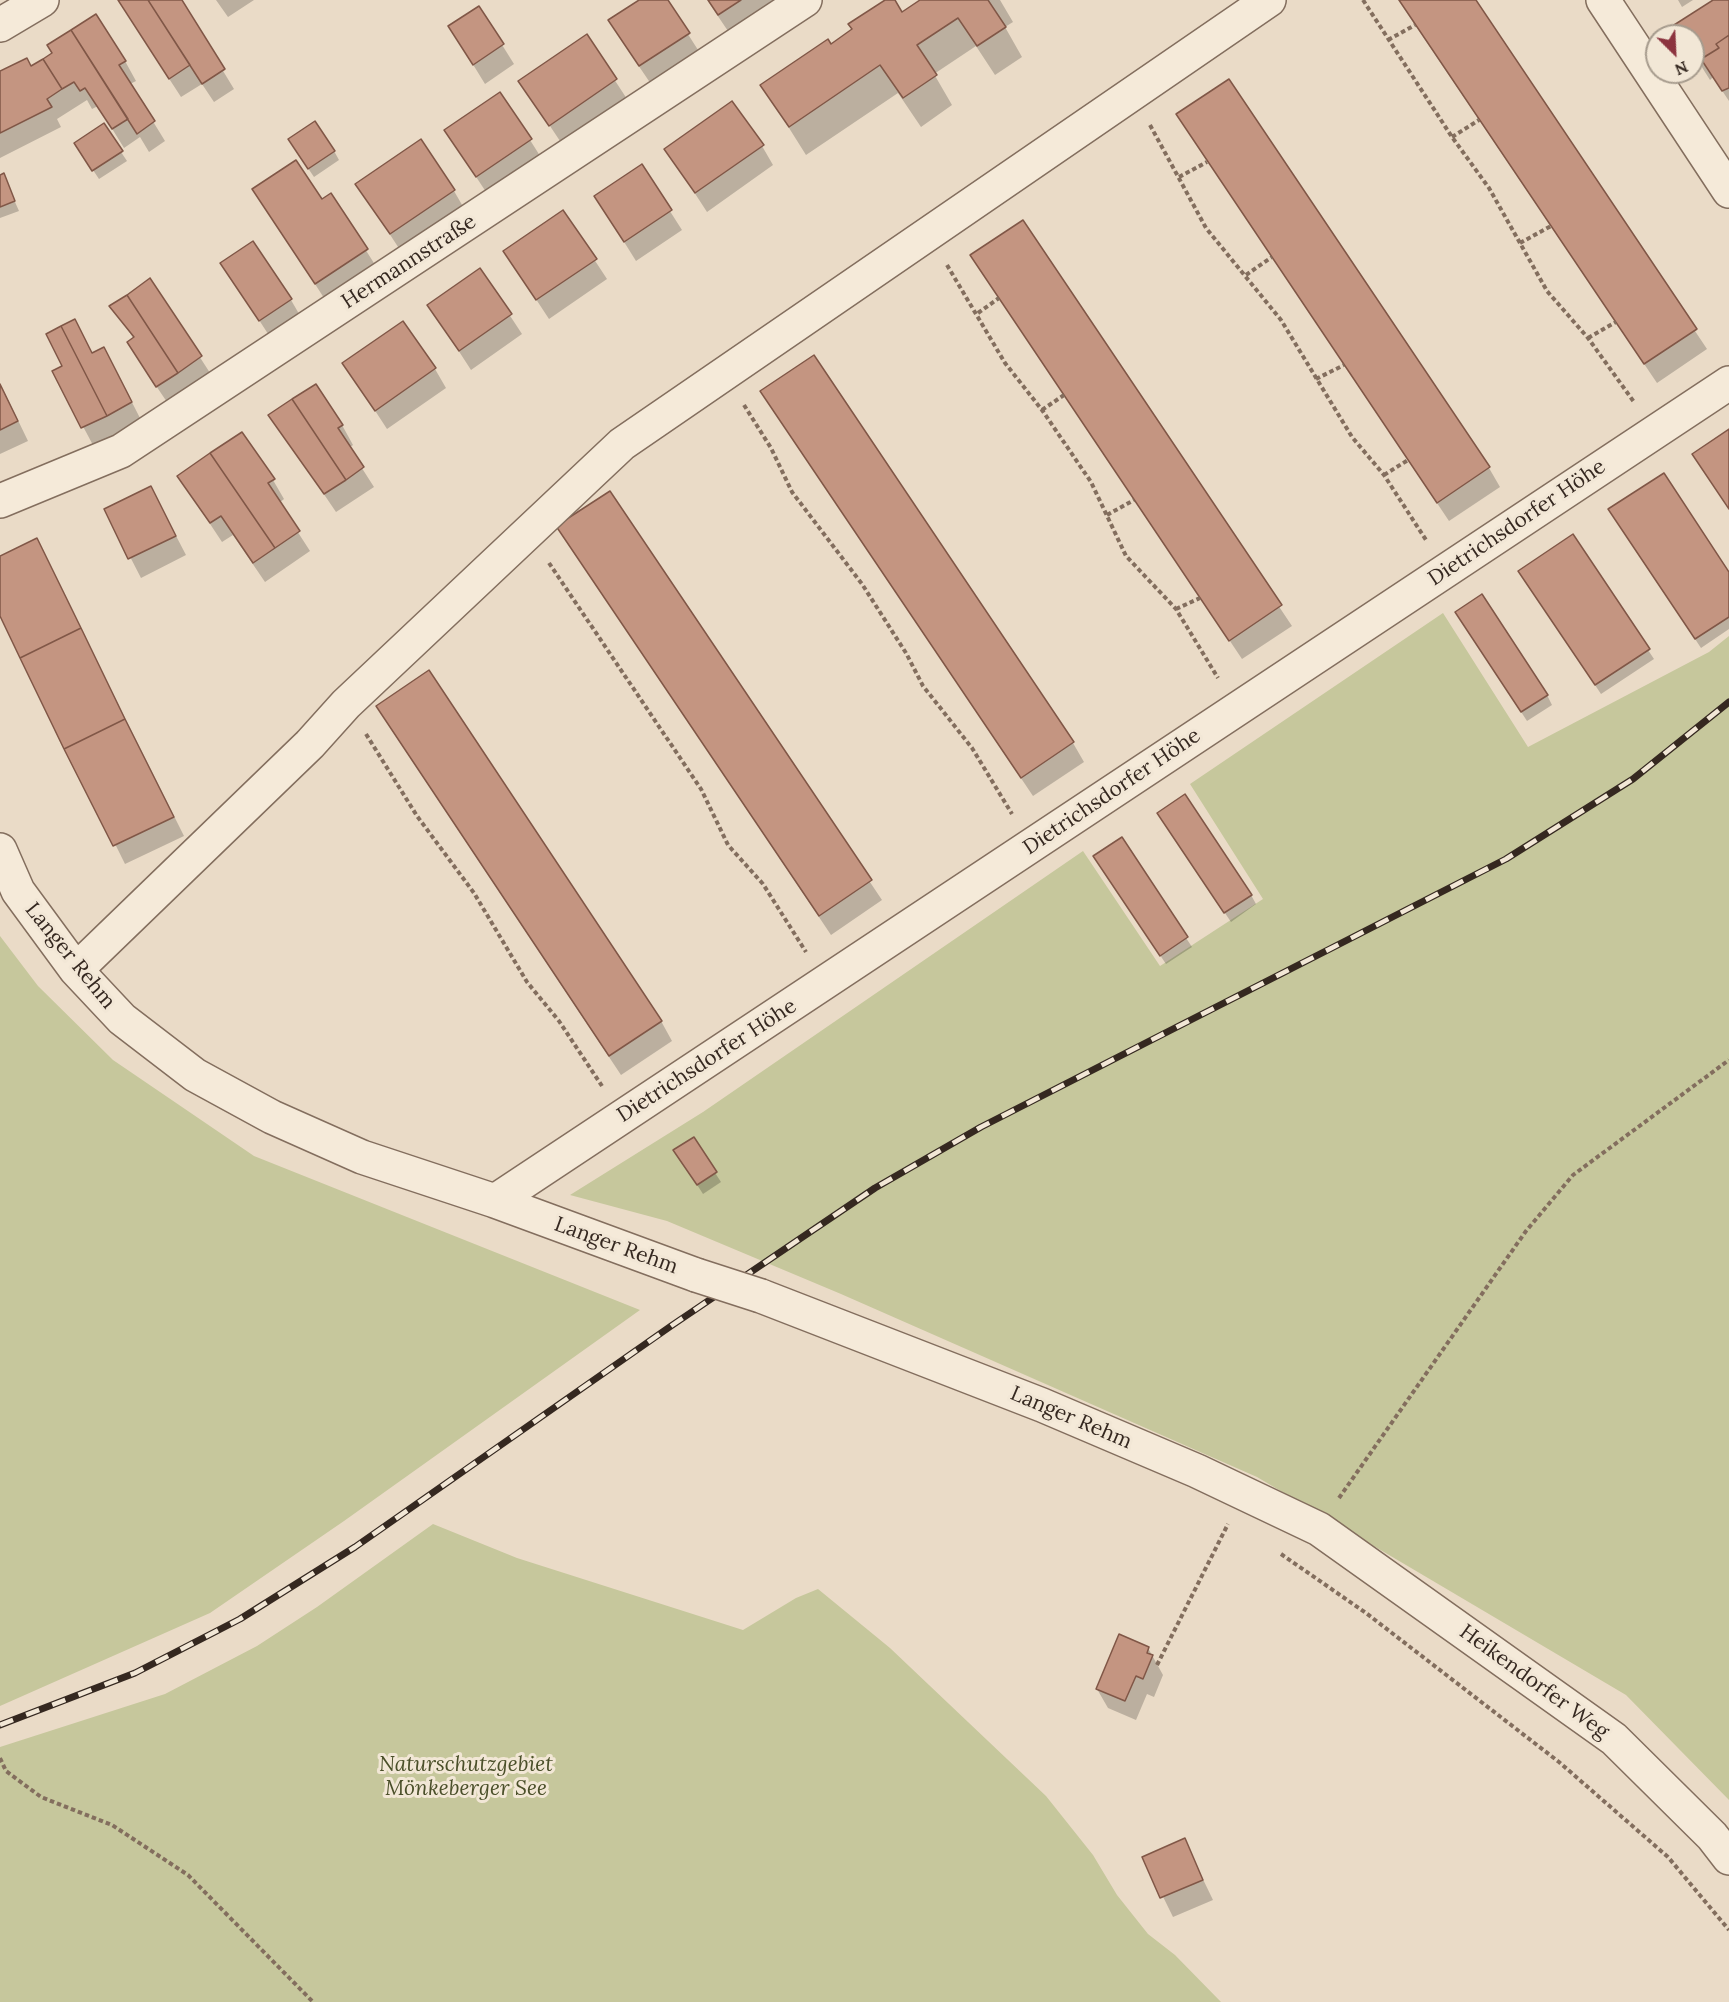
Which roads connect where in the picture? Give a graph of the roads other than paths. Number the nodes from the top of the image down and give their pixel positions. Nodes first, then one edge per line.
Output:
1 (42, 0) edge
2 (805, 0) edge
3 (1269, 0) edge
4 (1603, 0) edge
5 (0, 25) edge
6 (1729, 191) edge
7 (1729, 383) edge
8 (0, 501) edge
9 (0, 850) edge
10 (76, 970) junction
11 (495, 1201) junction
12 (1319, 1529) joint
13 (1729, 1858) edge

1 - 5 street
2 - 8 street, Hermannstraße
3 - 10 street
4 - 6 street
7 - 11 street, Dietrichsdorfer Höhe
9 - 10 street, Langer Rehm
10 - 11 street, Langer Rehm
11 - 12 street, Langer Rehm, bridge
12 - 13 street, Heikendorfer Weg

